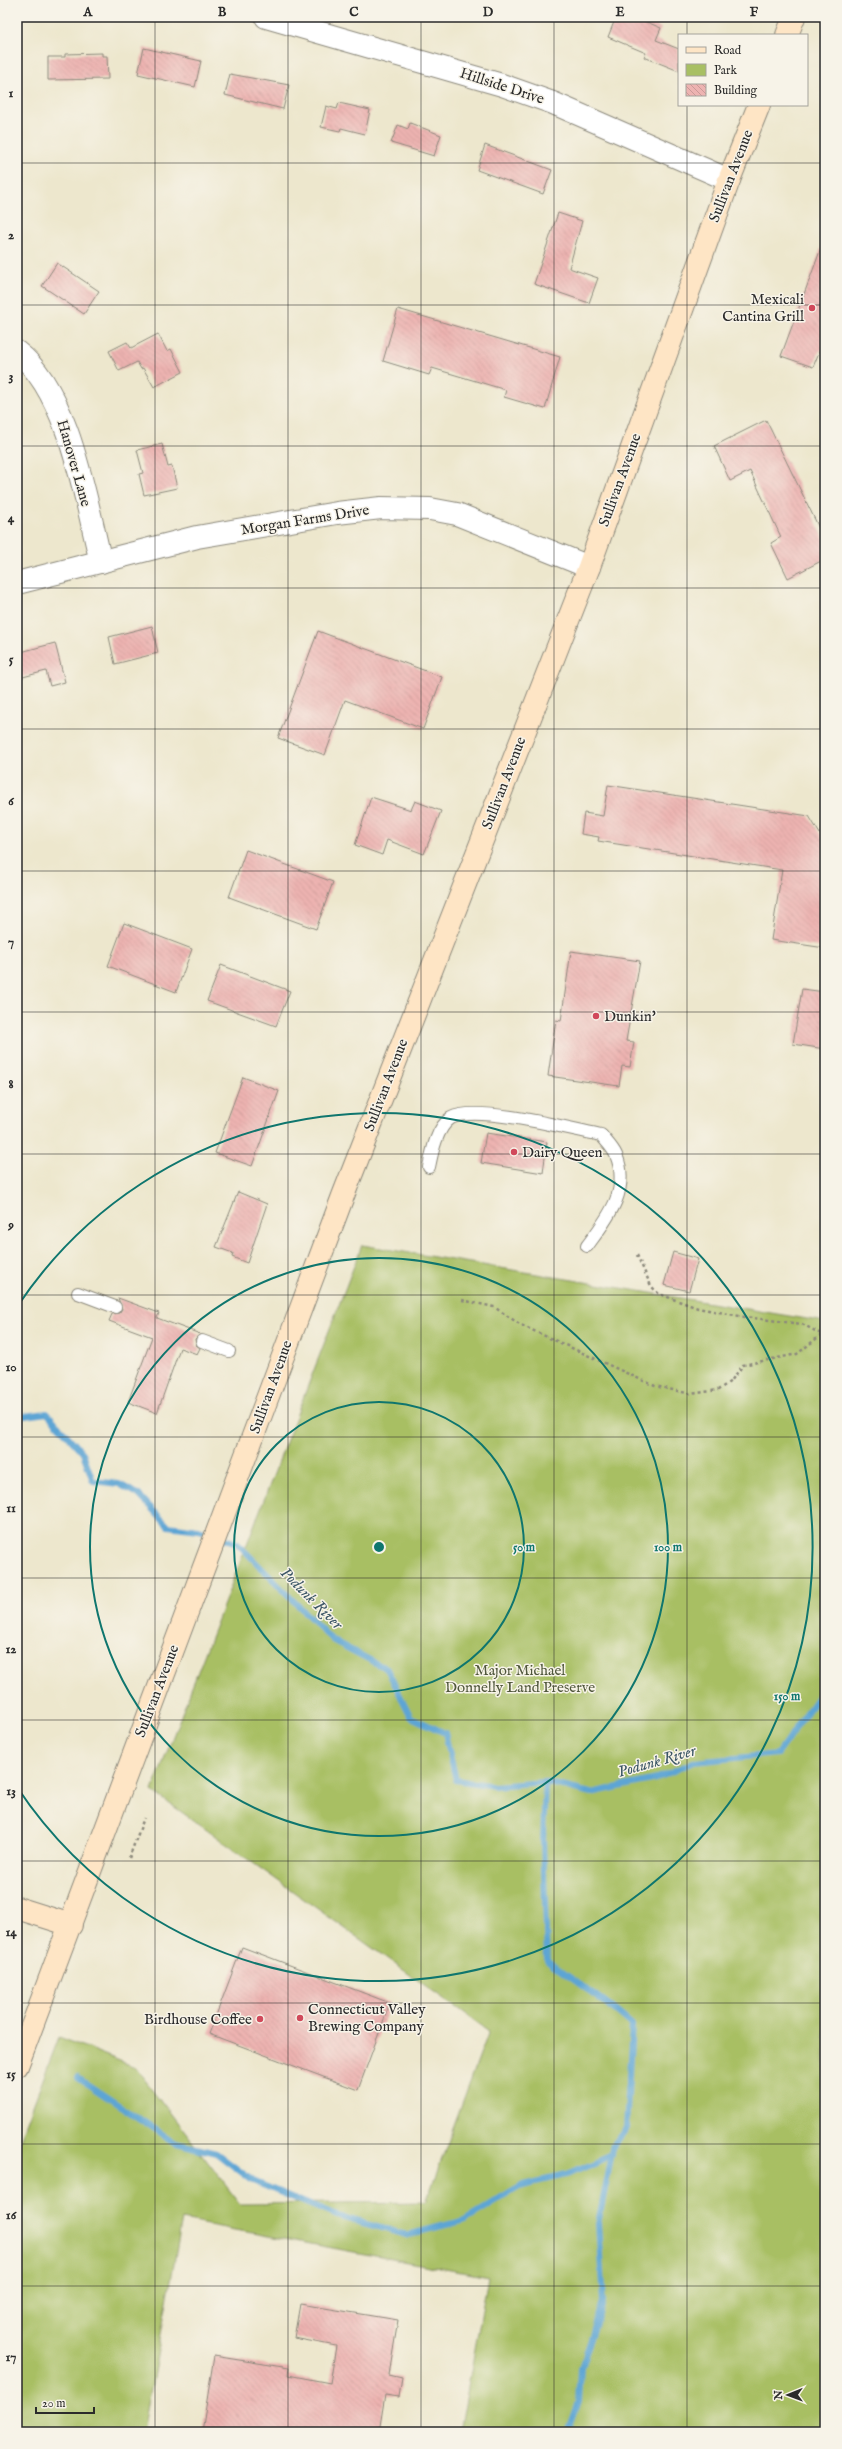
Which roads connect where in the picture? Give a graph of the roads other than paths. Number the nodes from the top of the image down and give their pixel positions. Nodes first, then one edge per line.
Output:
1 (266, 17) edge
2 (794, 17) edge
3 (787, 34) edge
4 (759, 106) edge
5 (729, 180) junction
6 (17, 352) edge
7 (101, 562) junction
8 (589, 567) junction
9 (17, 583) edge
10 (429, 1167) dead end
11 (587, 1246) dead end
12 (78, 1293) dead end
13 (114, 1307) dead end
14 (202, 1341) dead end
15 (229, 1352) dead end
16 (17, 1908) edge
17 (71, 1925) junction
18 (17, 2066) edge

1 - 5 street, Hillside Drive
2 - 3 main road
4 - 5 main road, Sullivan Avenue
5 - 8 main road, Sullivan Avenue
6 - 7 street, Hanover Lane
7 - 8 street, Morgan Farms Drive
7 - 9 street, Morgan Farms Drive
8 - 17 main road, Sullivan Avenue
10 - 11 lane
12 - 13 lane
14 - 15 lane
16 - 17 main road
17 - 18 main road, Sullivan Avenue

